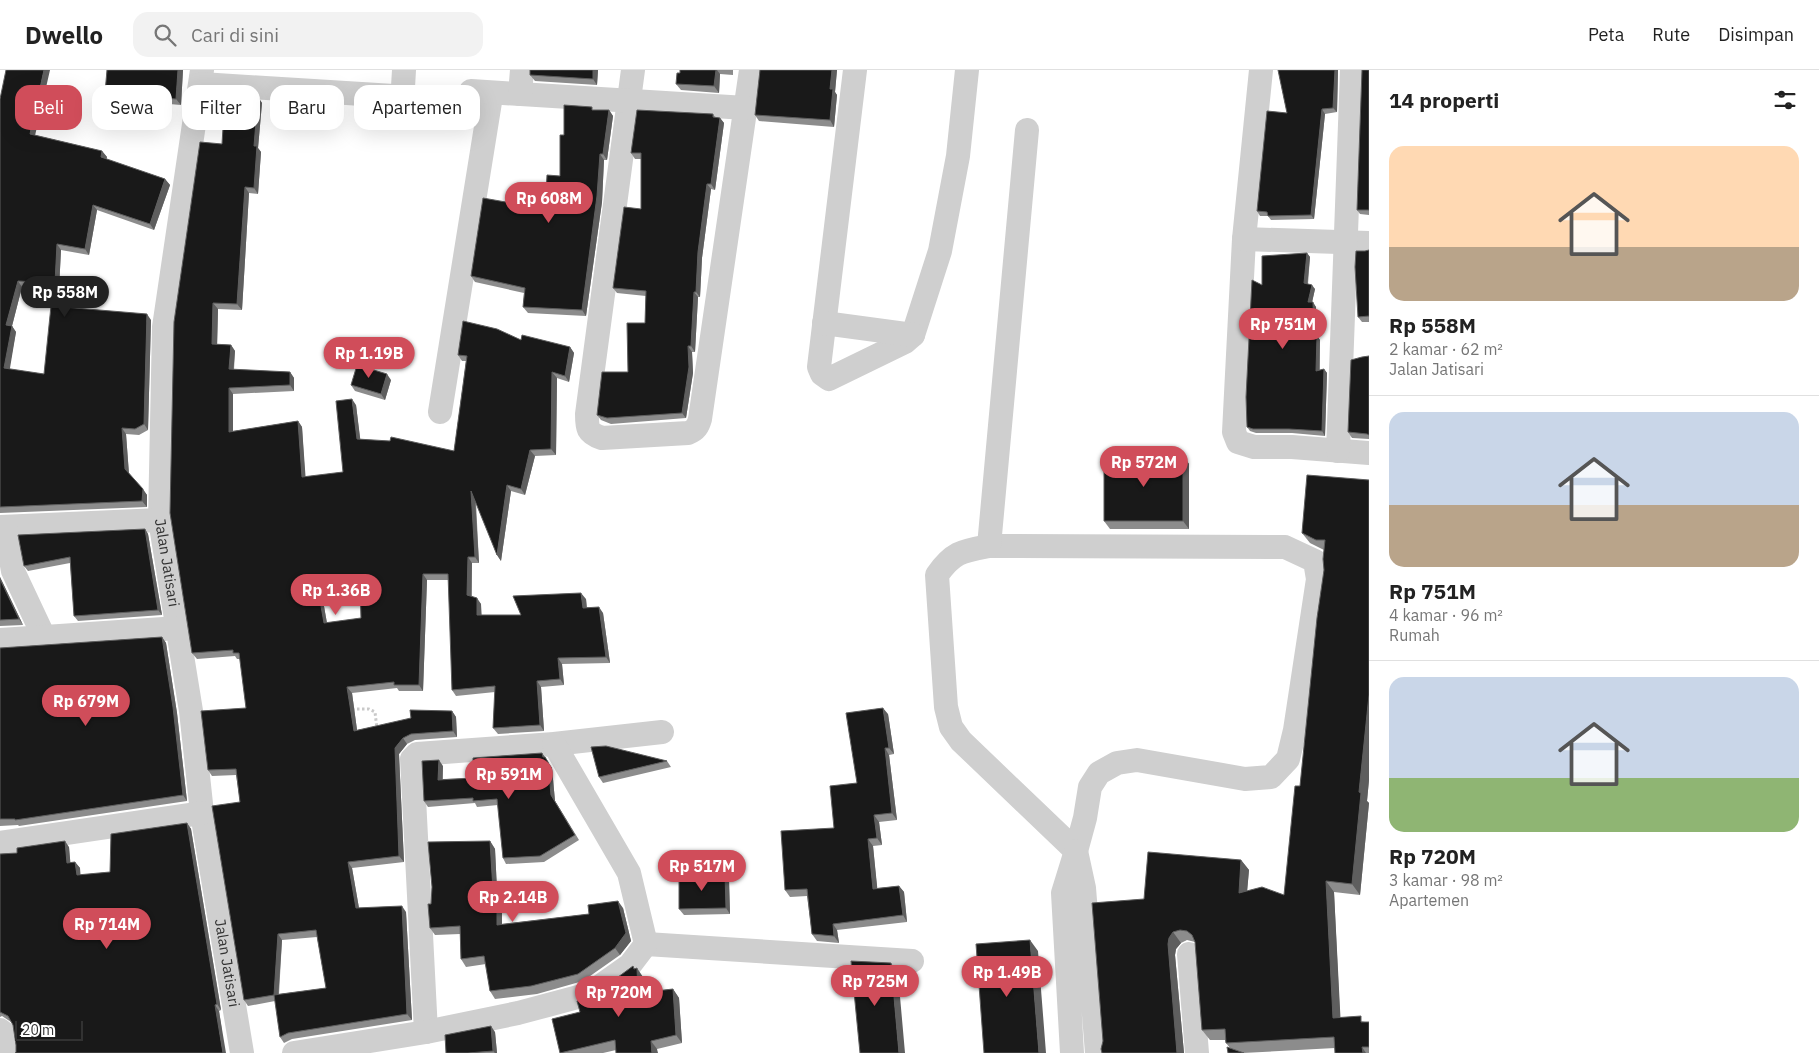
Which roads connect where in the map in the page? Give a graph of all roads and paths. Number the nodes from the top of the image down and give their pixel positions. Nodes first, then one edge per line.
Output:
1 (293, 70) edge
2 (522, 70) edge
3 (633, 70) edge
4 (751, 70) edge
5 (855, 70) edge
6 (967, 70) edge
7 (1261, 70) edge
8 (1352, 70) edge
9 (202, 77) edge
10 (403, 78) edge
11 (520, 94) junction
12 (628, 101) junction
13 (746, 108) junction
14 (1027, 130) dead end
15 (1369, 232) edge
16 (1245, 233) junction
17 (1345, 237) junction
18 (1369, 243) edge
19 (824, 323) junction
20 (912, 335) junction
21 (440, 412) dead end
22 (1338, 451) junction
23 (1369, 453) edge
24 (160, 520) junction
25 (2, 527) edge
26 (990, 546) junction
27 (178, 628) junction
28 (44, 637) junction
29 (0, 640) edge
30 (349, 709) edge
31 (377, 732) edge
32 (662, 732) dead end
33 (554, 744) junction
34 (202, 813) junction
35 (0, 843) edge
36 (1076, 851) junction
37 (646, 944) junction
38 (1189, 954) edge
39 (912, 961) dead end
40 (0, 1030) edge
41 (426, 1032) junction
42 (7, 1053) edge
43 (242, 1053) edge
44 (294, 1053) edge
45 (1072, 1053) edge
46 (1097, 1053) edge
47 (1197, 1053) edge

1 - 10 street
2 - 11 street
3 - 12 street
4 - 13 street
5 - 19 street
6 - 20 street
7 - 16 street
8 - 17 street
9 - 21 street
9 - 24 street, Jalan Jatisari
10 - 11 street
11 - 12 street
12 - 13 street
12 - 13 street
14 - 26 street
15 - 17 street
16 - 17 street
16 - 22 street
17 - 18 street
17 - 22 street
19 - 20 street
19 - 20 street
22 - 23 street
24 - 25 street
24 - 27 street, Jalan Jatisari
25 - 28 street
26 - 36 street
26 - 36 street
27 - 28 street
27 - 34 street, Jalan Jatisari
28 - 29 street
30 - 31 path
32 - 33 street
33 - 37 street
33 - 41 street
34 - 35 street
34 - 43 street, Jalan Jatisari
36 - 45 street
36 - 46 street
37 - 39 street
37 - 41 street
38 - 47 street
40 - 42 street
41 - 44 street

